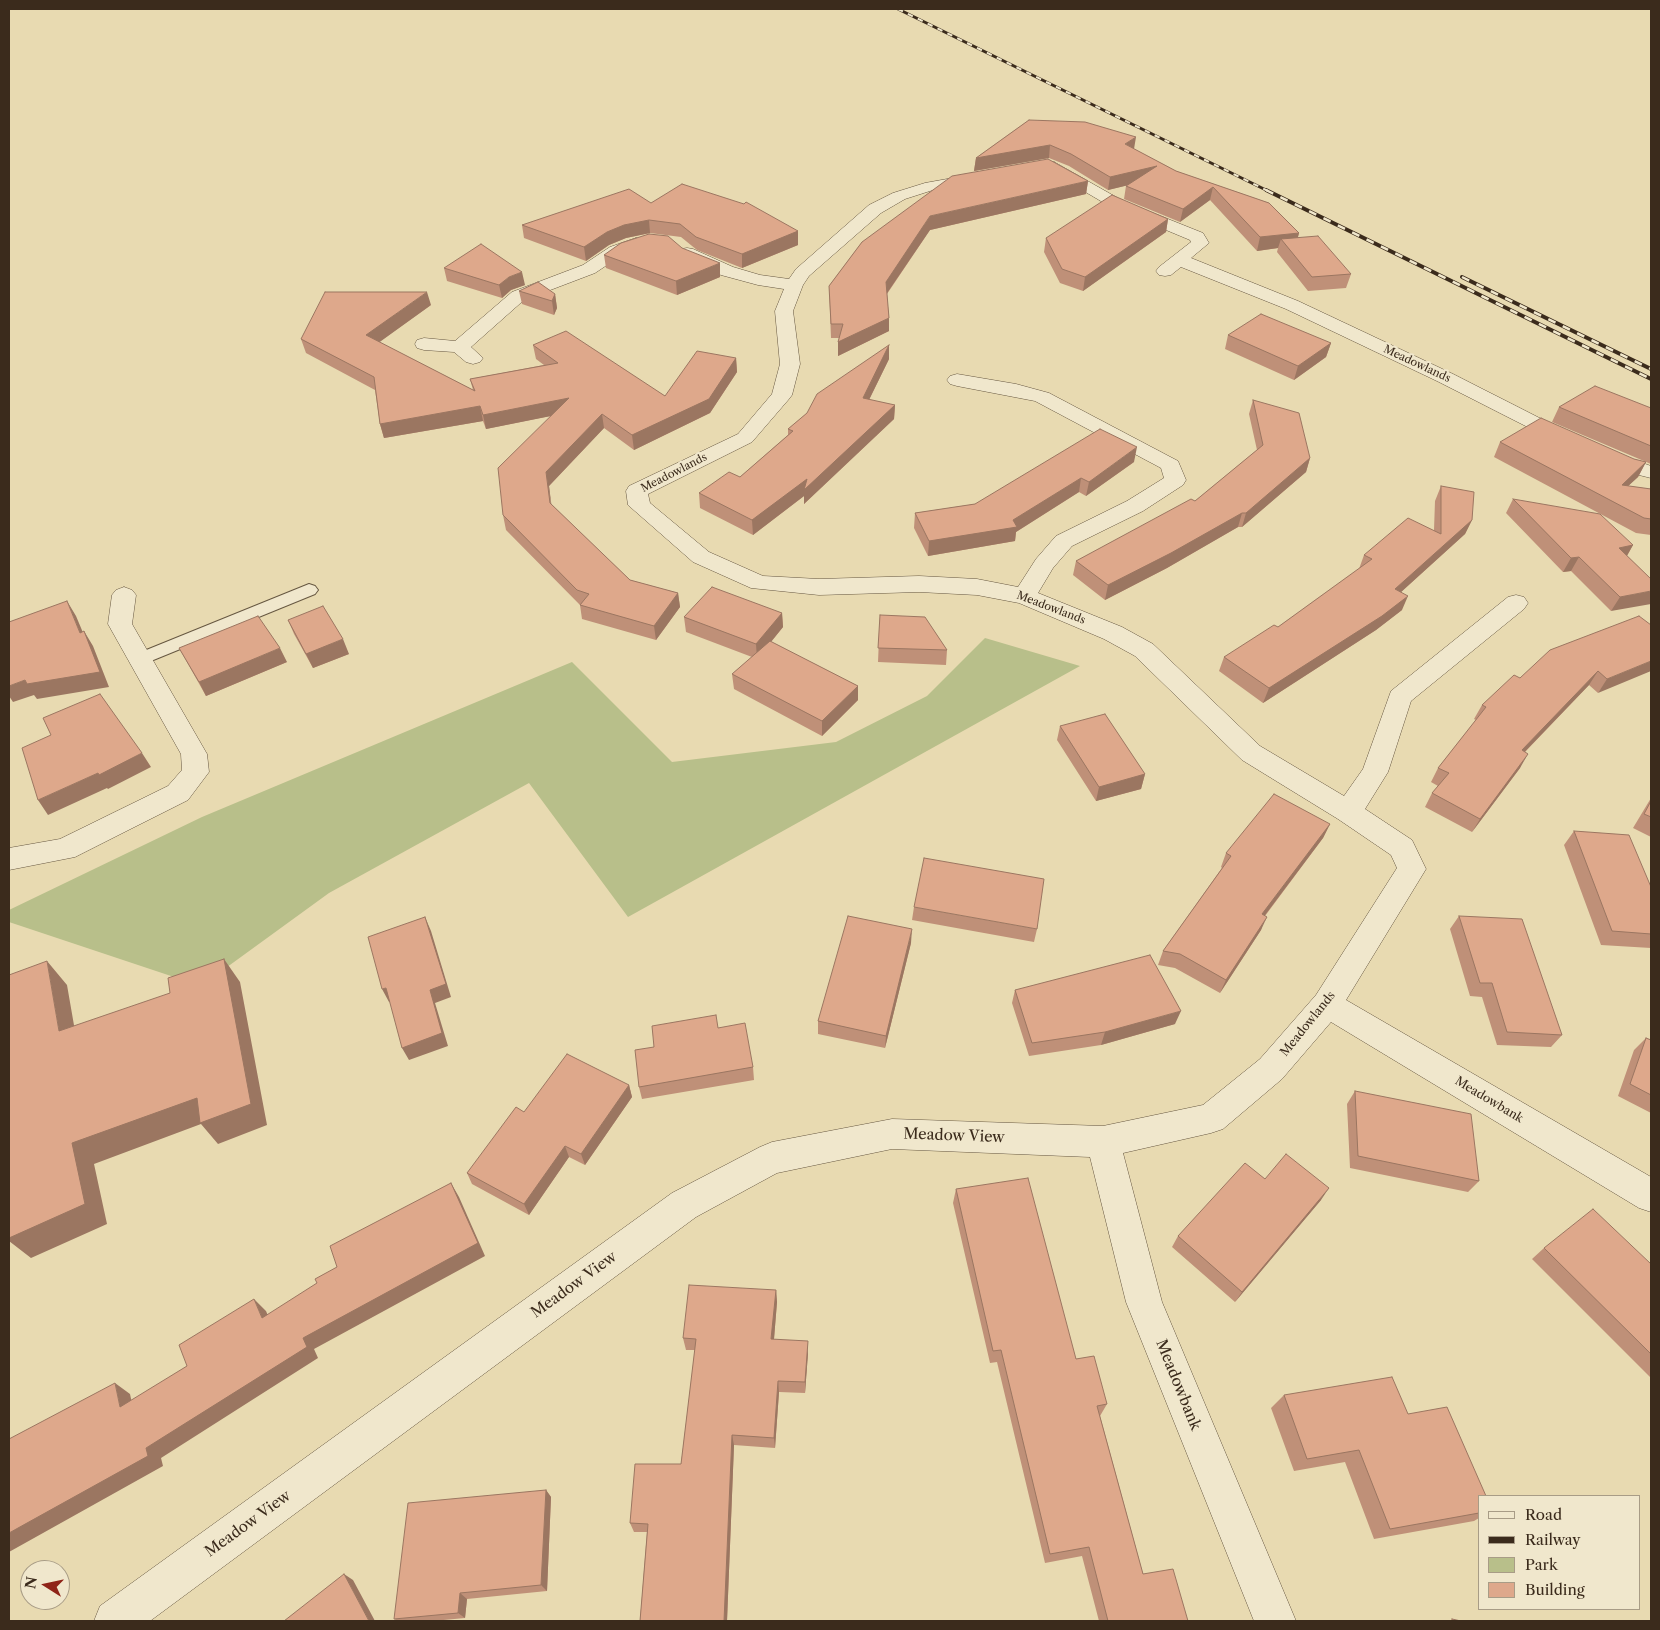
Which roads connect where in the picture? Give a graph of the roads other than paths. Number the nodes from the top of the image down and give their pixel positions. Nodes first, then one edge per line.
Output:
1 (1031, 169) edge
2 (995, 175) edge
3 (650, 240) edge
4 (675, 243) edge
5 (794, 285) junction
6 (424, 344) dead end
7 (942, 395) dead end
8 (1651, 472) edge
9 (309, 590) dead end
10 (124, 594) dead end
11 (1024, 596) junction
12 (1516, 603) dead end
13 (140, 659) junction
14 (1348, 812) junction
15 (9, 859) edge
16 (1327, 1004) junction
17 (1103, 1142) junction
18 (1651, 1196) edge
19 (115, 1621) edge
20 (1275, 1621) edge

1 - 8 street, Meadowlands
2 - 5 street, Meadowlands
3 - 6 street
4 - 5 street
5 - 11 street, Meadowlands
7 - 11 street
9 - 13 lane
10 - 13 street
11 - 14 street, Meadowlands
12 - 14 street
13 - 15 street
14 - 16 street, Meadowlands
16 - 17 street, Meadowlands
16 - 18 street, Meadowbank
17 - 19 street, Meadow View
17 - 20 street, Meadowbank

